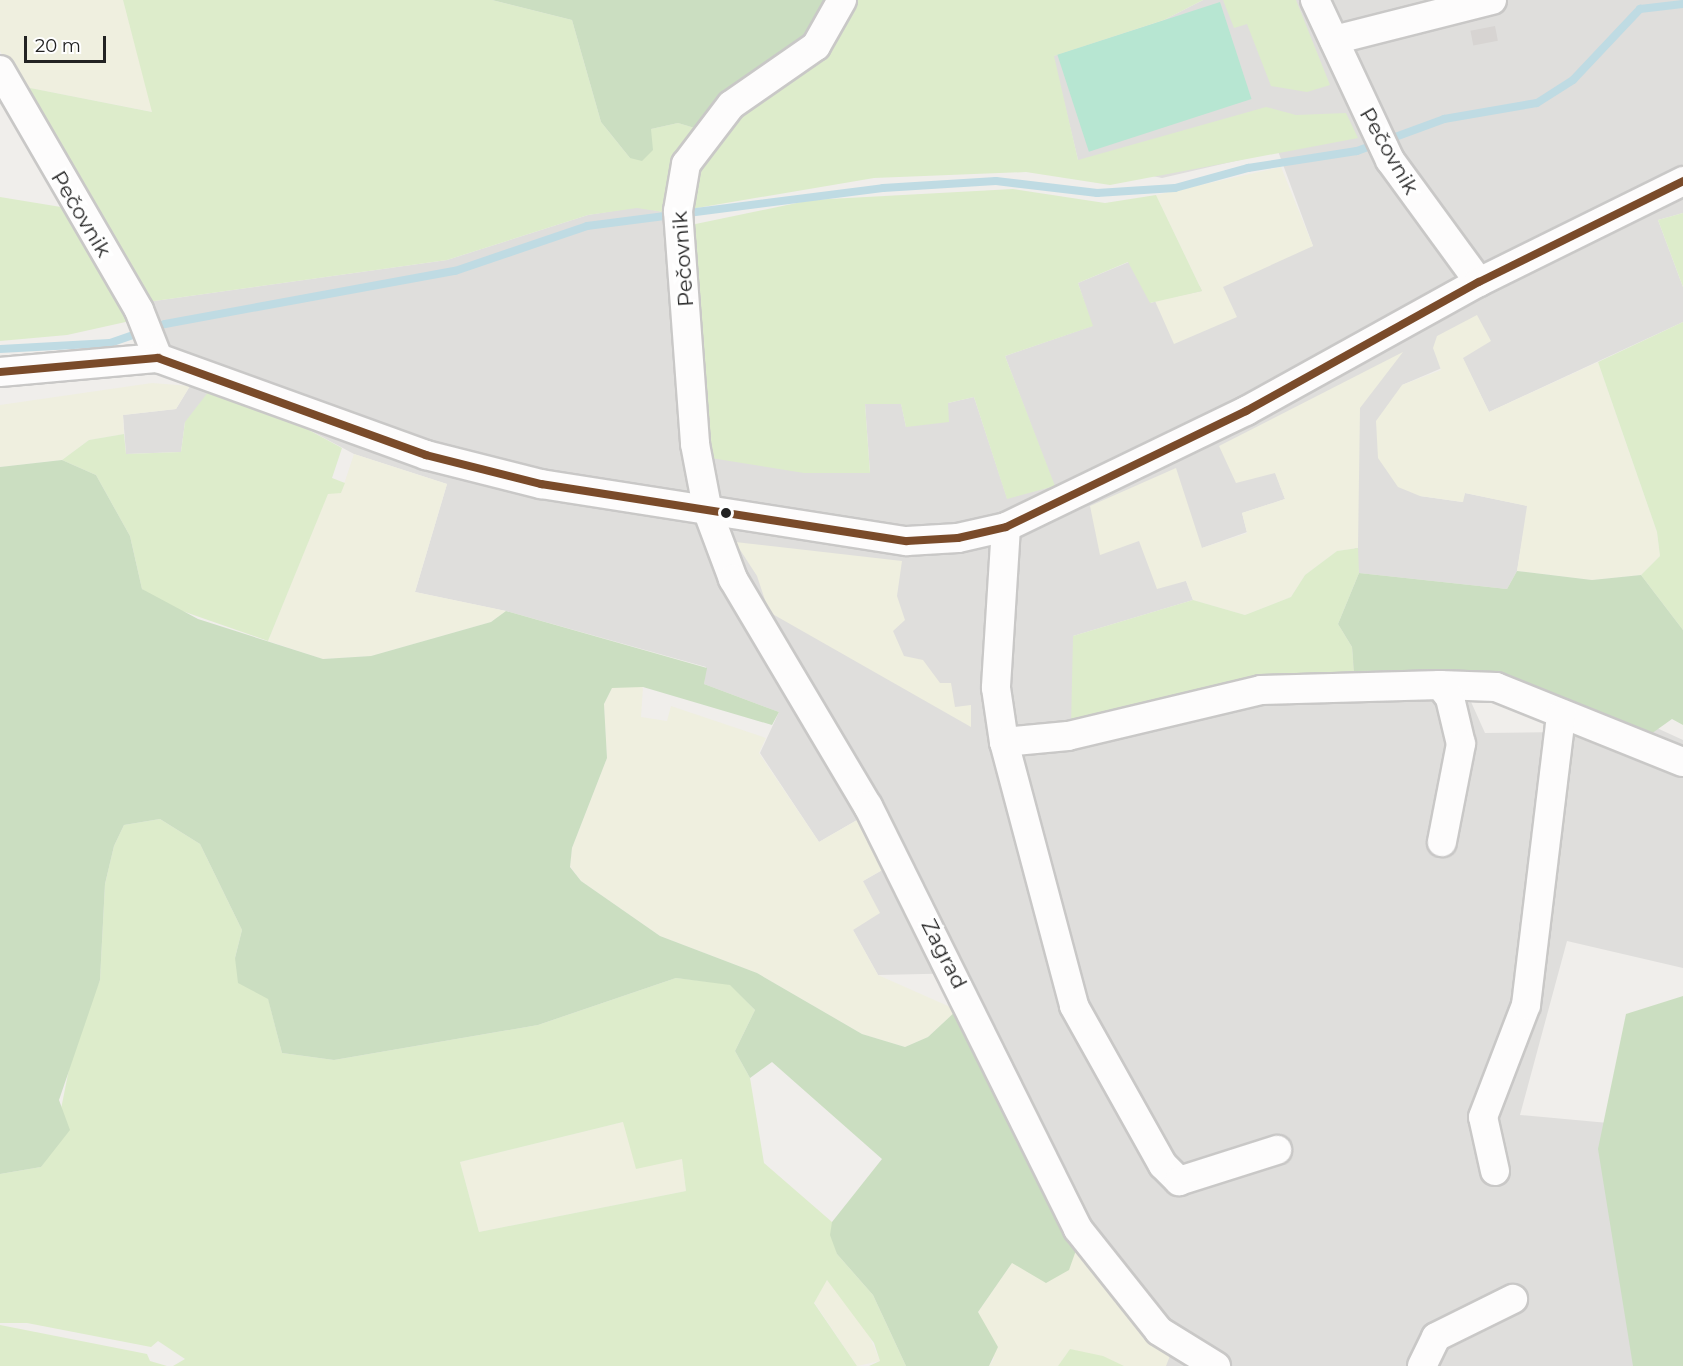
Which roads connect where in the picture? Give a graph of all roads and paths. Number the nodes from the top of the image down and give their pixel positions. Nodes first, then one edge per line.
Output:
1 (842, 0) edge
2 (1315, 0) edge
3 (1492, 0) edge
4 (1334, 40) junction
5 (0, 70) edge
6 (1683, 182) edge
7 (1479, 282) junction
8 (155, 349) junction
9 (0, 372) edge
10 (708, 512) junction
11 (1006, 527) junction
12 (1440, 685) junction
13 (1561, 714) junction
14 (1004, 742) junction
15 (1683, 762) edge
16 (1442, 842) dead end
17 (1277, 1150) dead end
18 (1495, 1172) dead end
19 (1513, 1299) dead end
20 (1216, 1366) edge
21 (1422, 1366) edge

1 - 10 street, Pečovnik
2 - 4 street, Pečovnik
3 - 4 street
4 - 7 street, Pečovnik
5 - 8 street, Pečovnik
6 - 7 street
7 - 11 street
8 - 9 street
8 - 10 street
10 - 11 street
10 - 20 street, Zagrad
11 - 14 street
12 - 13 street
12 - 14 street
12 - 16 street
13 - 15 street
13 - 18 street
14 - 17 street
19 - 21 street

